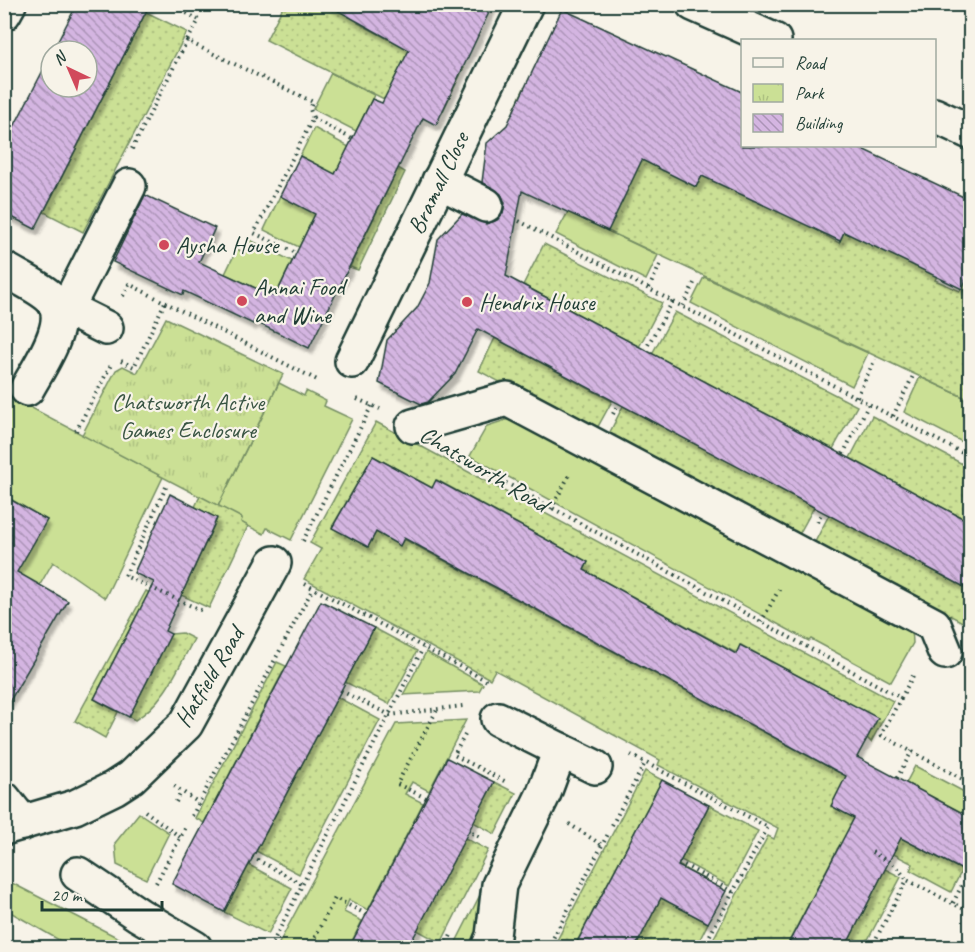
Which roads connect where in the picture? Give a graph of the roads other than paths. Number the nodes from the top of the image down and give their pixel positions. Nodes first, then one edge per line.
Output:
1 (9, 4) edge
2 (526, 4) edge
3 (693, 4) edge
4 (4, 13) edge
5 (772, 39) edge
6 (936, 116) edge
7 (970, 132) edge
8 (128, 172) road end
9 (438, 181) junction
10 (486, 205) road end
11 (4, 269) edge
12 (61, 305) junction
13 (110, 343) road end
14 (352, 361) dead end
15 (27, 388) dead end
16 (412, 426) road end
17 (287, 556) road end
18 (947, 648) edge
19 (484, 712) road end
20 (560, 750) junction
21 (595, 767) dead end
22 (11, 816) edge
23 (78, 874) dead end
24 (195, 948) edge
25 (488, 948) edge

1 - 4 street
2 - 9 street, Bramall Close
3 - 5 street
6 - 7 street
8 - 12 street
9 - 10 street
9 - 14 street, Bramall Close
11 - 12 street
12 - 13 street
12 - 15 street
16 - 18 street, Chatsworth Road
17 - 22 street, Hatfield Road
19 - 20 street
20 - 21 street
20 - 25 street
23 - 24 street

